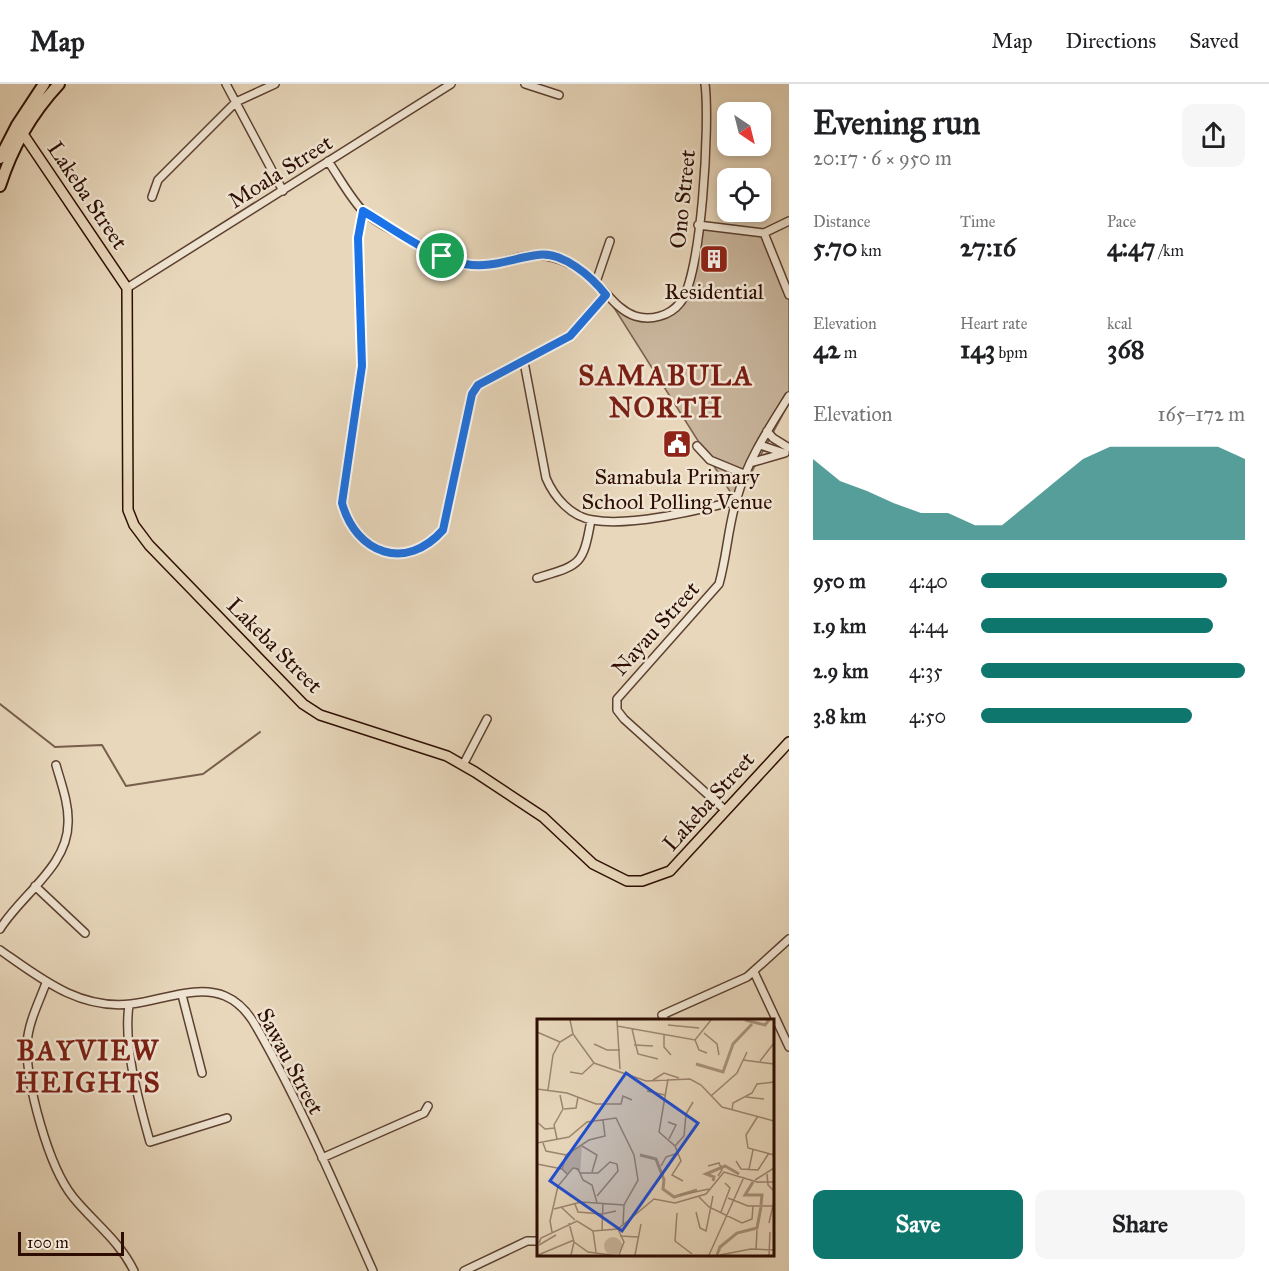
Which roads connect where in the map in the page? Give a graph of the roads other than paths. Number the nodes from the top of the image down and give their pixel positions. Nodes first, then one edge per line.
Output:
1 (226, 84) edge
2 (275, 84) edge
3 (451, 84) edge
4 (525, 84) edge
5 (705, 84) edge
6 (51, 85) edge
7 (560, 95) dead end
8 (236, 102) junction
9 (20, 129) junction
10 (0, 158) edge
11 (328, 161) junction
12 (0, 186) edge
13 (283, 191) junction
14 (152, 197) dead end
15 (363, 211) junction
16 (789, 221) edge
17 (698, 225) junction
18 (764, 233) junction
19 (610, 241) dead end
20 (596, 282) junction
21 (127, 288) junction
22 (606, 295) junction
23 (789, 295) edge
24 (524, 362) junction
25 (789, 396) edge
26 (767, 430) junction
27 (760, 445) junction
28 (697, 446) dead end
29 (788, 452) edge
30 (750, 463) junction
31 (744, 474) junction
32 (736, 501) junction
33 (591, 520) junction
34 (537, 578) dead end
35 (487, 719) dead end
36 (789, 742) edge
37 (56, 765) dead end
38 (462, 765) junction
39 (725, 810) junction
40 (35, 886) junction
41 (0, 929) edge
42 (85, 933) dead end
43 (789, 939) edge
44 (0, 950) edge
45 (754, 972) junction
46 (46, 983) junction
47 (182, 995) junction
48 (129, 1005) junction
49 (663, 1018) edge
50 (789, 1047) edge
51 (202, 1073) dead end
52 (428, 1106) dead end
53 (227, 1118) dead end
54 (322, 1158) junction
55 (537, 1241) edge
56 (134, 1271) edge
57 (373, 1271) edge
58 (464, 1271) edge

1 - 8 street
2 - 8 street
3 - 11 street, Moala Street
4 - 7 street
5 - 17 street, Ono Street
6 - 9 highway
8 - 13 street
8 - 14 street
9 - 10 highway
9 - 12 highway
9 - 21 main road, Lakeba Street
11 - 13 street, Moala Street
11 - 15 street
13 - 21 street, Moala Street
15 - 20 street
15 - 24 street
16 - 18 street
17 - 18 street
17 - 22 street, Ono Street
18 - 23 street
19 - 20 street
20 - 22 street, Ono Street
21 - 38 main road, Lakeba Street
22 - 24 street
24 - 33 street
25 - 26 street, Nayau Street
26 - 27 street, Nayau Street
26 - 29 street
27 - 29 street
27 - 30 street, Nayau Street
28 - 31 street
29 - 30 street
30 - 31 street, Nayau Street
31 - 32 street, Nayau Street
32 - 33 street
32 - 39 street, Nayau Street
33 - 34 street
35 - 38 street
36 - 39 main road, Lakeba Street
37 - 40 street
38 - 39 main road, Lakeba Street
40 - 41 street
40 - 42 street
43 - 45 street
44 - 46 street, Sawau Street
45 - 49 street
45 - 50 street
46 - 48 street, Sawau Street
46 - 56 street
47 - 48 street, Sawau Street
47 - 51 street
47 - 54 street, Sawau Street
48 - 53 street
52 - 54 street
54 - 57 street, Sawau Street
55 - 58 street

